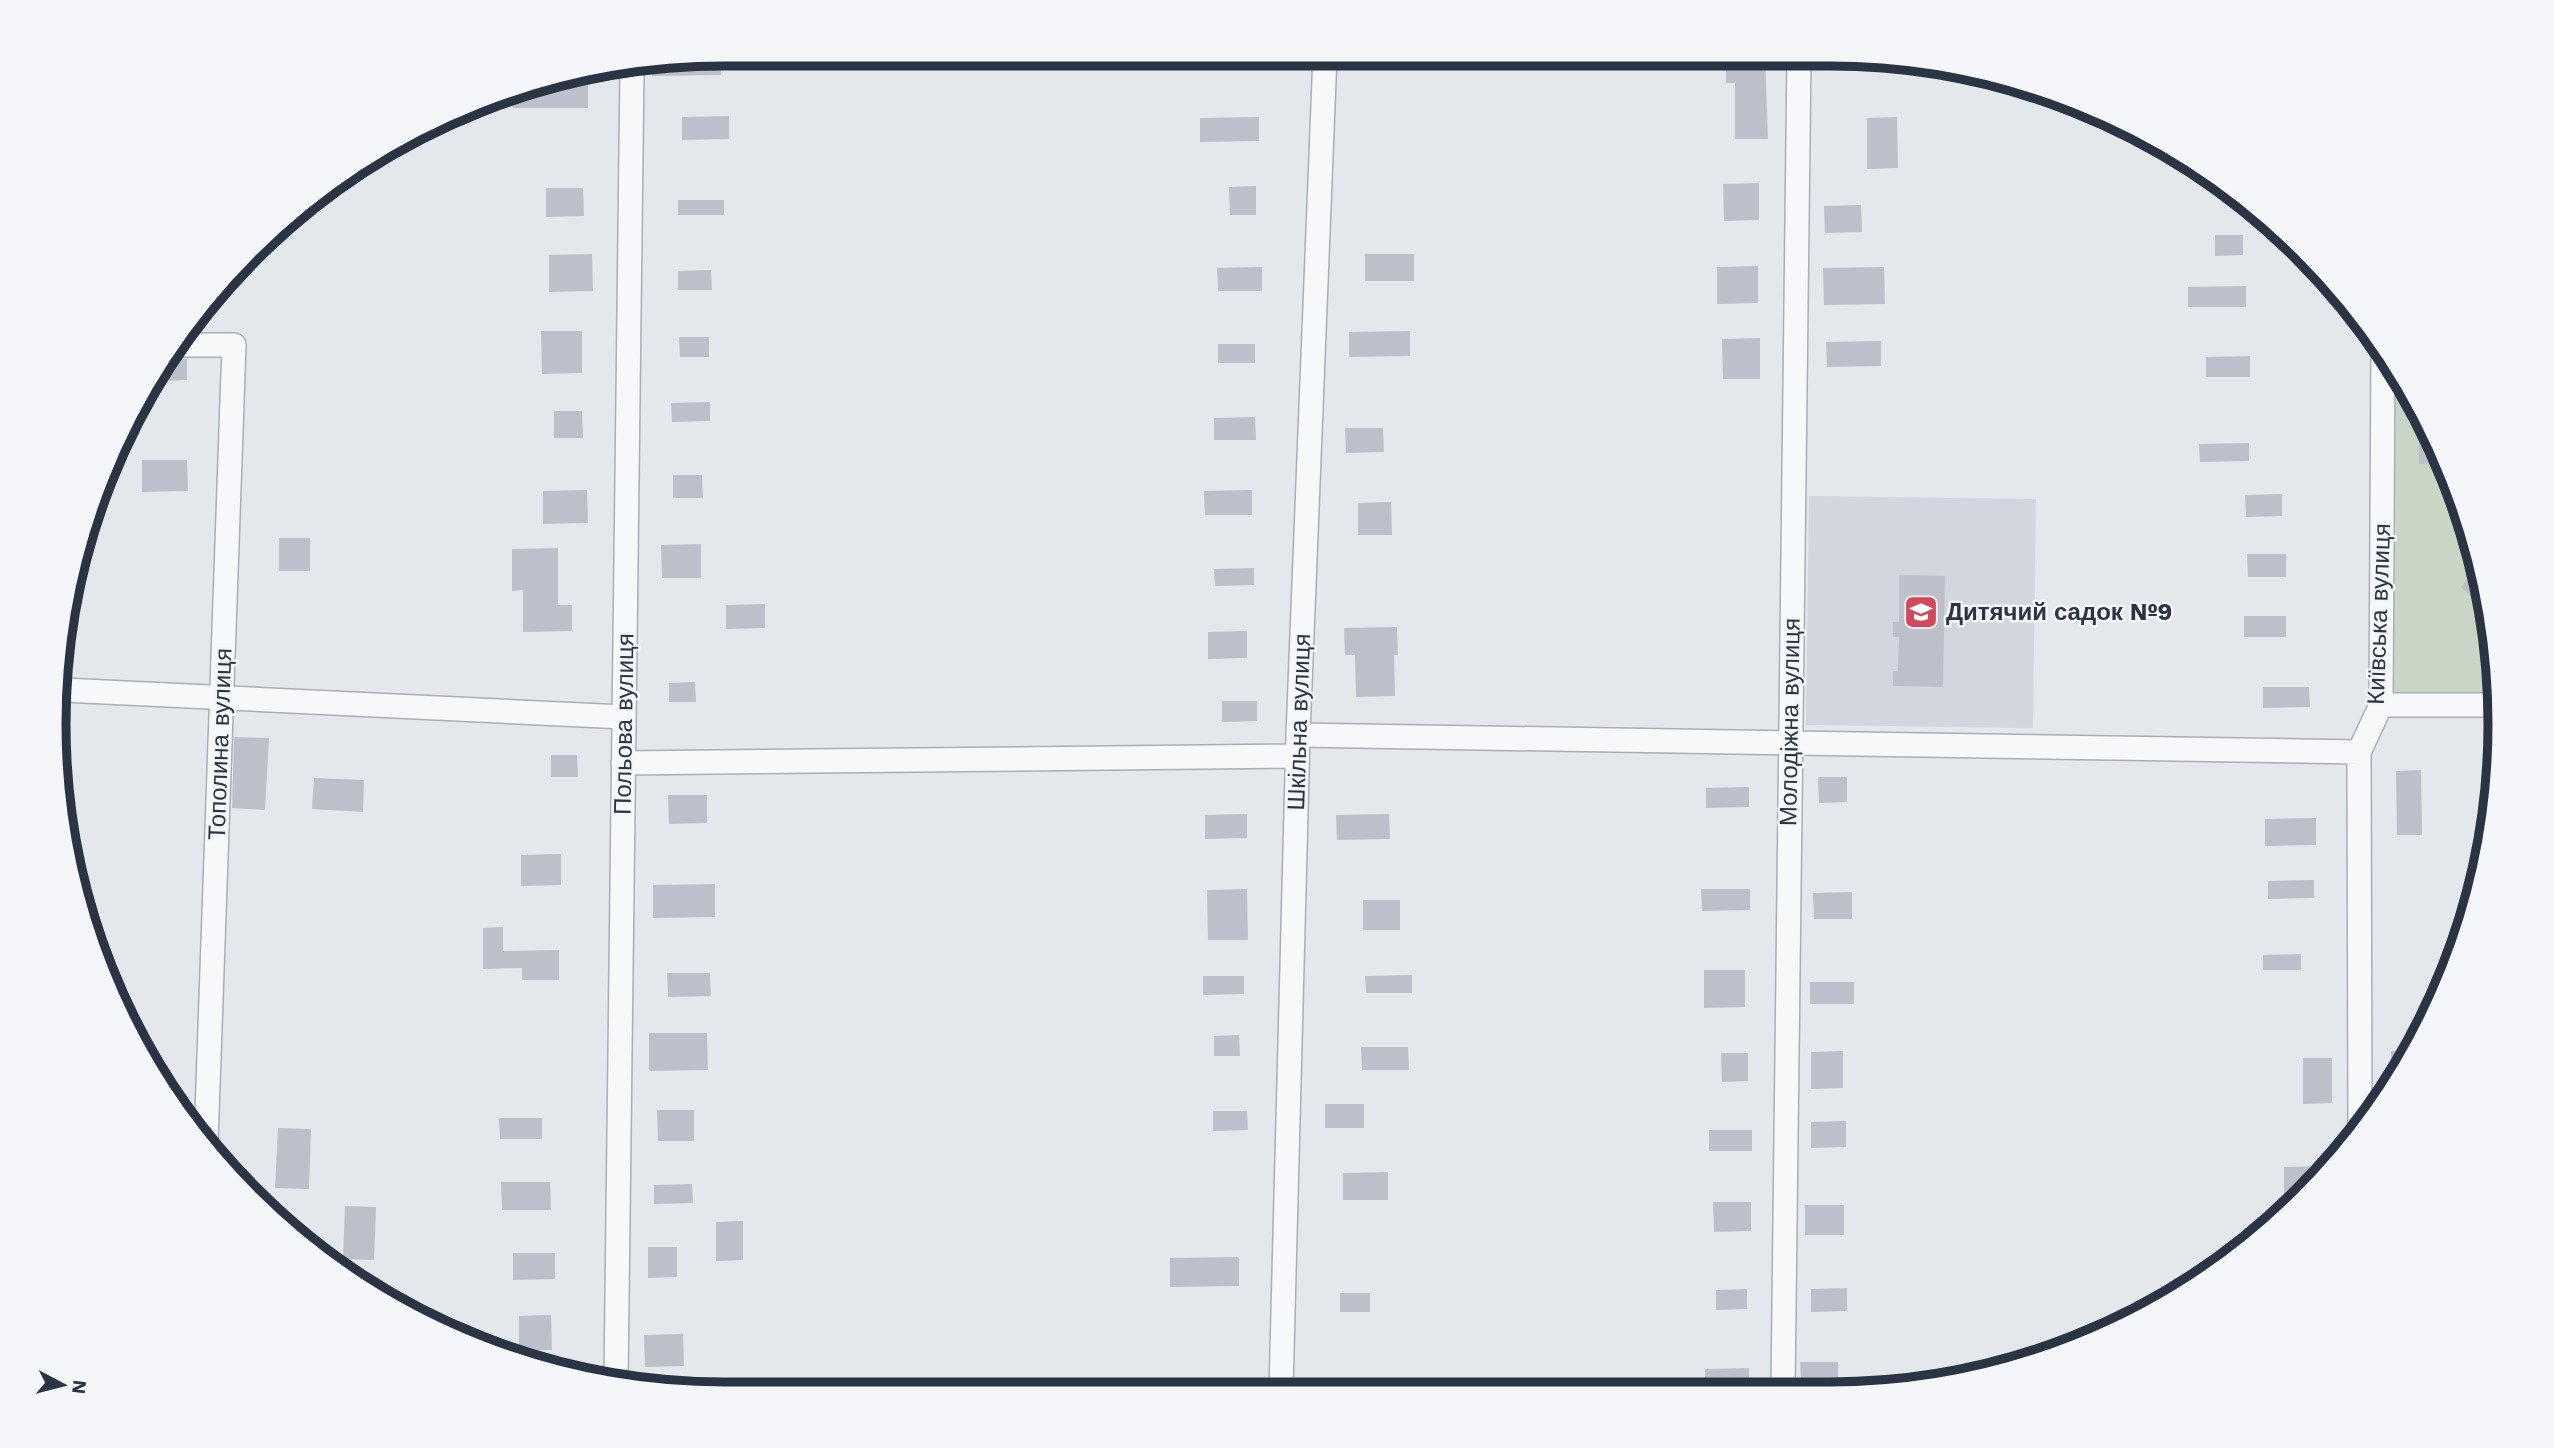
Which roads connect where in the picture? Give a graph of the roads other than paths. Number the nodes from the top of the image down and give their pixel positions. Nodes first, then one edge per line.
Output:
1 (1325, 66) edge
2 (1799, 66) edge
3 (632, 73) edge
4 (187, 345) edge
5 (2383, 369) edge
6 (68, 690) edge
7 (222, 696) junction
8 (2381, 705) junction
9 (2487, 705) edge
10 (624, 717) junction
11 (1790, 743) junction
12 (1297, 746) junction
13 (2359, 752) junction
14 (623, 763) junction
15 (2360, 1113) edge
16 (206, 1129) edge
17 (616, 1372) edge
18 (1281, 1382) edge
19 (1783, 1382) edge

1 - 12 street, Шкільна вулиця
2 - 11 street, Молодіжна вулиця
3 - 10 street, Польова вулиця
4 - 7 street, Тополина вулиця
5 - 8 street, Київська вулиця
6 - 7 street
7 - 10 street
7 - 16 street, Тополина вулиця
8 - 9 street
8 - 13 street, Київська вулиця
10 - 14 street, Польова вулиця
11 - 12 street
11 - 13 street
11 - 19 street, Молодіжна вулиця
12 - 14 street
12 - 18 street, Шкільна вулиця
13 - 15 street, Київська вулиця
14 - 17 street, Польова вулиця

